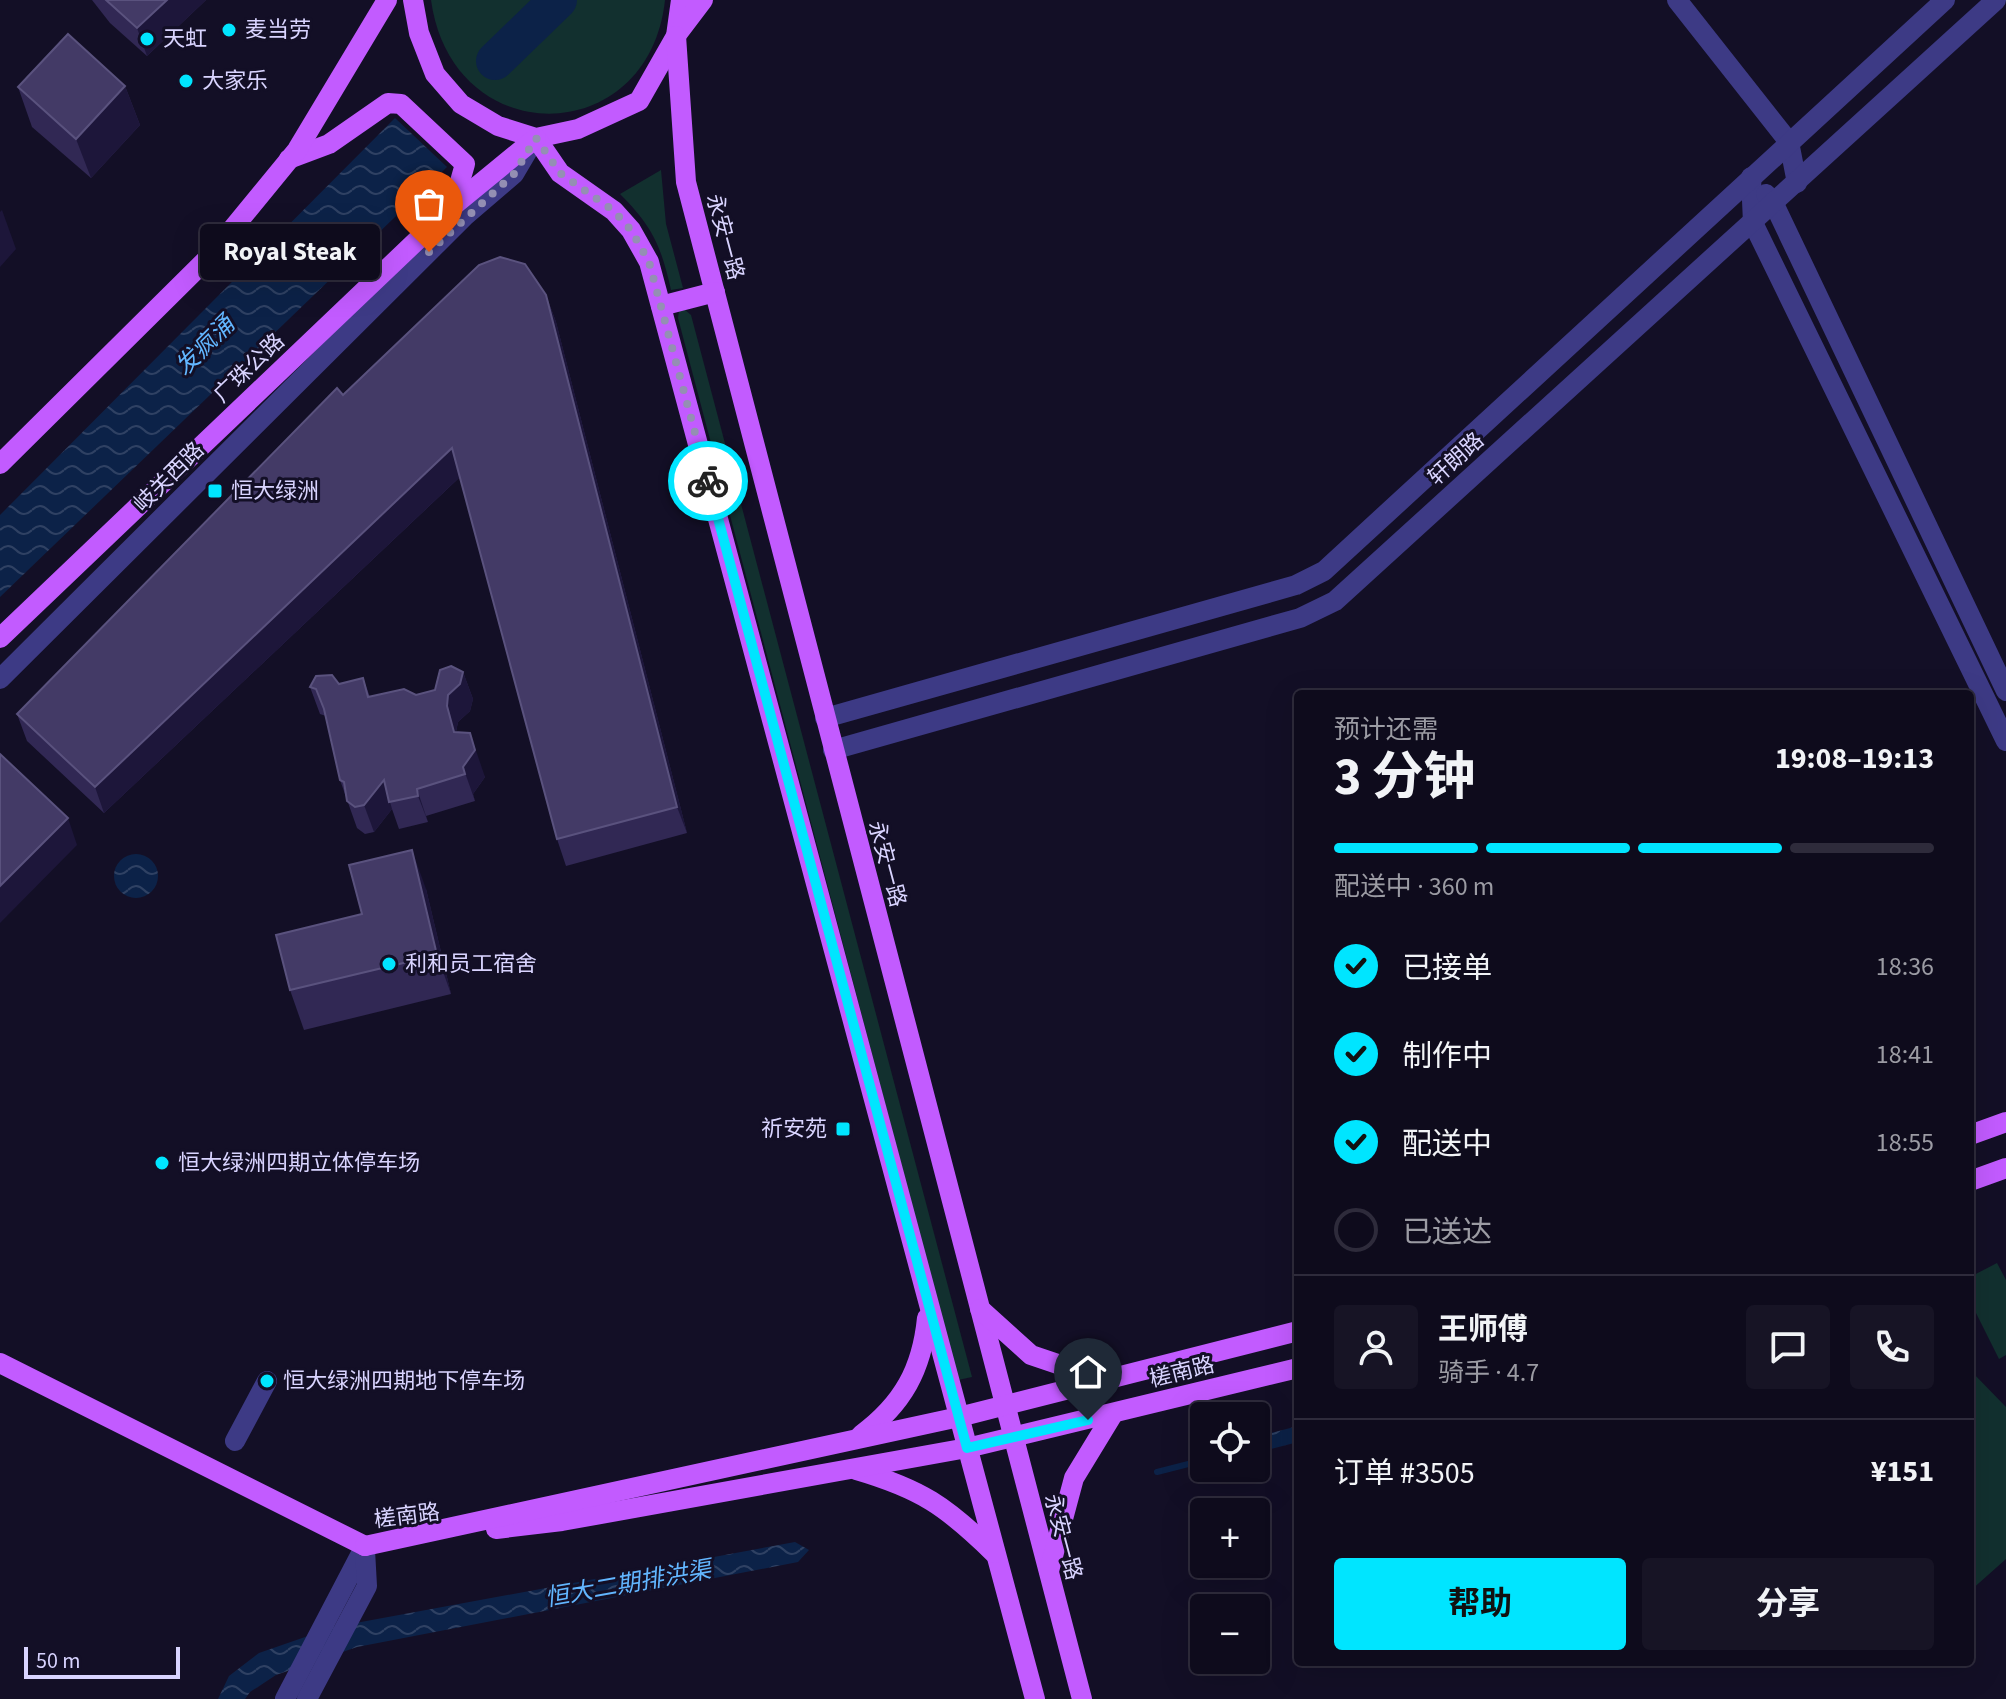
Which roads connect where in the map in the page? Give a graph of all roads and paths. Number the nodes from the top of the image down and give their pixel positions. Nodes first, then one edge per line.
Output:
1 (387, 0) edge
2 (413, 0) edge
3 (681, 0) edge
4 (703, 0) edge
5 (1677, 0) edge
6 (1945, 0) edge
7 (1996, 0) edge
8 (676, 36) junction
9 (536, 138) junction
10 (1789, 142) junction
11 (289, 159) junction
12 (1751, 177) junction
13 (1797, 183) junction
14 (1774, 204) junction
15 (453, 206) junction
16 (1753, 223) junction
17 (715, 292) junction
18 (661, 306) junction
19 (0, 464) edge
20 (0, 638) edge
21 (0, 679) edge
22 (2006, 691) edge
23 (825, 718) junction
24 (2006, 741) edge
25 (833, 750) junction
26 (2006, 1122) edge
27 (1974, 1134) edge
28 (2006, 1168) edge
29 (1974, 1180) edge
30 (928, 1306) junction
31 (977, 1307) junction
32 (1294, 1332) edge
33 (0, 1363) edge
34 (1294, 1369) edge
35 (1106, 1380) junction
36 (267, 1381) dead end
37 (1003, 1407) junction
38 (1113, 1414) junction
39 (959, 1417) junction
40 (855, 1439) junction
41 (1012, 1439) junction
42 (235, 1441) dead end
43 (967, 1448) junction
44 (852, 1469) junction
45 (365, 1546) junction
46 (995, 1553) junction
47 (1049, 1575) junction
48 (1033, 1696) edge
49 (285, 1699) edge
50 (307, 1699) edge
51 (1082, 1699) edge

1 - 11 main road
2 - 9 main road
3 - 8 main road
4 - 8 main road
5 - 10 street
6 - 10 street, 轩朗路
7 - 13 street, 轩朗路
8 - 9 main road
8 - 17 main road, 永安一路
9 - 15 main road, 广珠公路
9 - 18 main road
9 - 21 street, 岐关西路
10 - 12 street, 轩朗路
10 - 13 street
11 - 15 main road
11 - 19 main road
12 - 14 street
12 - 16 street
12 - 23 street, 轩朗路
13 - 14 street, 轩朗路
14 - 16 street, 轩朗路
14 - 22 street
15 - 20 main road, 广珠公路
16 - 24 street
16 - 25 street, 轩朗路
17 - 18 main road
17 - 23 main road, 永安一路
18 - 30 main road
23 - 25 main road, 永安一路
25 - 31 main road, 永安一路
26 - 27 main road
28 - 29 main road
30 - 39 main road
30 - 40 main road
31 - 35 main road
31 - 37 main road, 永安一路
32 - 35 main road, 槎南路
33 - 45 main road
34 - 38 main road, 槎南路
35 - 37 main road, 槎南路
36 - 42 street
37 - 39 main road, 槎南路
37 - 41 main road, 永安一路
38 - 41 main road, 槎南路
38 - 47 main road
39 - 40 main road, 槎南路
39 - 43 main road
40 - 45 main road, 槎南路
41 - 43 main road, 槎南路
41 - 47 main road, 永安一路
43 - 44 main road, 槎南路
43 - 46 main road
44 - 45 main road, 槎南路
44 - 46 main road
45 - 49 street
45 - 50 street
46 - 48 main road
47 - 51 main road, 永安一路

